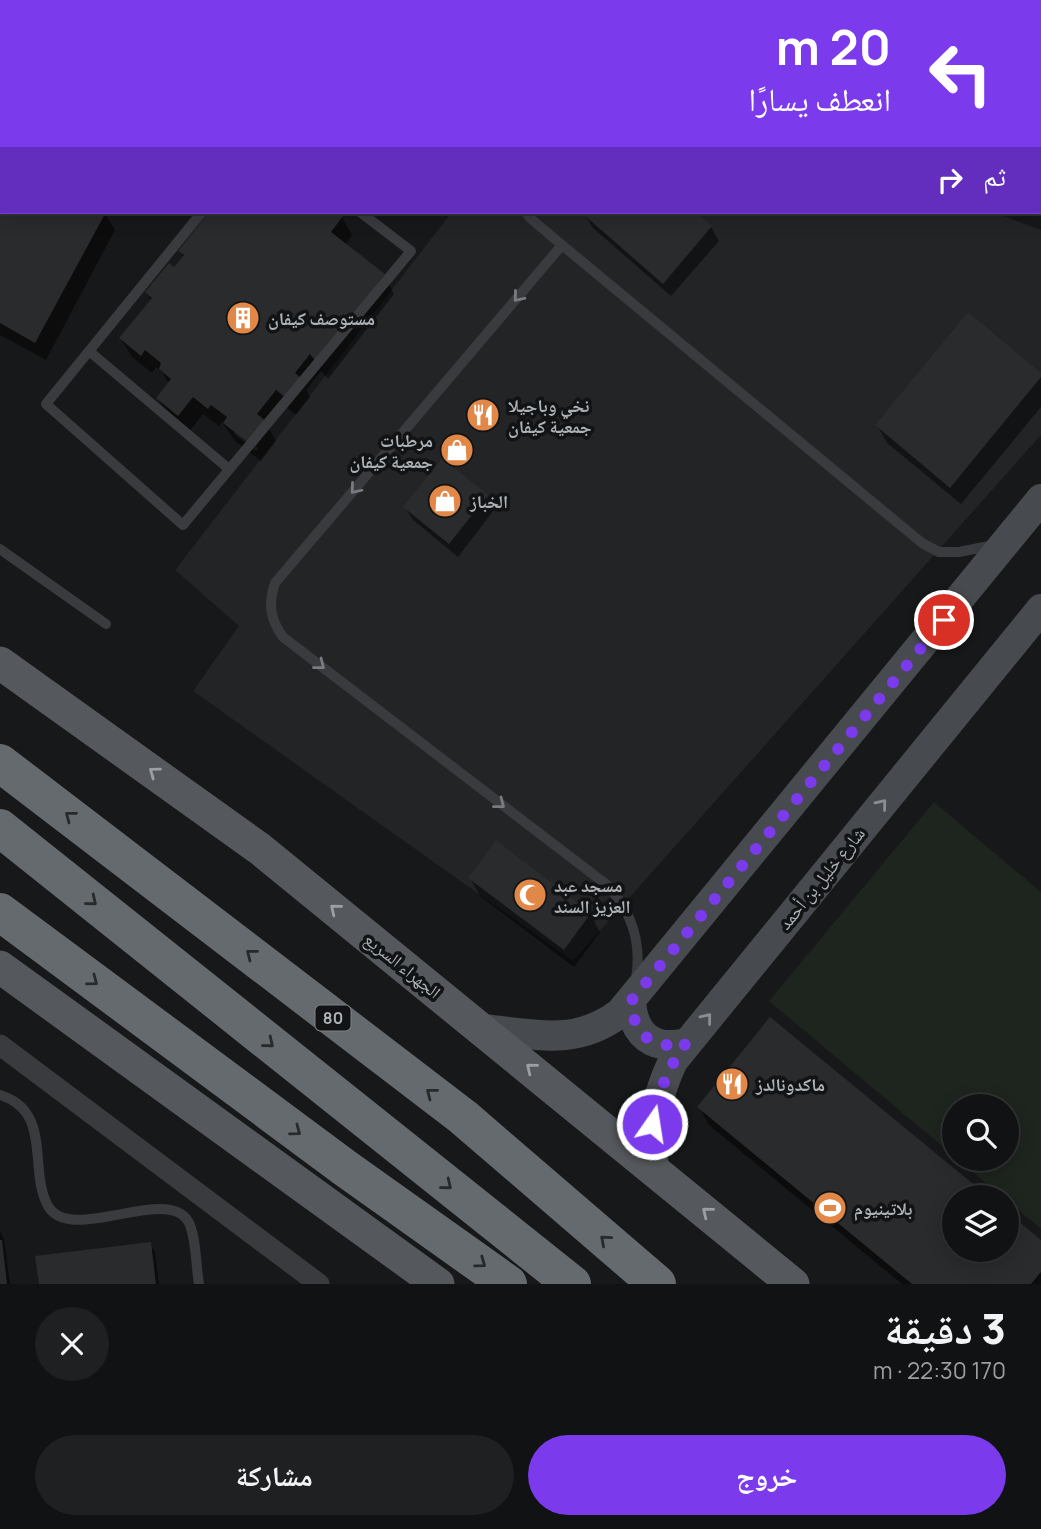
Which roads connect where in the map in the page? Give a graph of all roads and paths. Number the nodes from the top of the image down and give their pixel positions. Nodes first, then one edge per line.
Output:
1 (200, 214) edge
2 (363, 214) edge
3 (381, 214) edge
4 (527, 214) edge
5 (374, 222) junction
6 (562, 245) junction
7 (89, 351) junction
8 (229, 469) junction
9 (1041, 499) edge
10 (1007, 542) junction
11 (0, 549) edge
12 (1041, 610) edge
13 (106, 624) dead end
14 (0, 663) edge
15 (0, 763) edge
16 (0, 828) edge
17 (9, 919) edge
18 (0, 967) edge
19 (631, 1001) junction
20 (483, 1030) junction
21 (686, 1043) junction
22 (0, 1045) edge
23 (0, 1095) edge
24 (654, 1169) junction
25 (199, 1284) edge
26 (319, 1284) edge
27 (438, 1284) edge
28 (508, 1284) edge
29 (572, 1284) edge
30 (657, 1284) edge
31 (793, 1284) edge

1 - 7 lane
2 - 5 lane
3 - 5 lane
4 - 6 lane
5 - 8 lane
6 - 10 lane
6 -> 19 lane
7 - 8 lane
7 - 8 lane
9 - 10 street
10 - 19 street
11 - 13 lane
21 -> 12 street, شارع خليل بن أحمد
20 -> 14 main road, الجهراء السريع
30 -> 15 highway, 80
16 -> 29 highway
17 -> 28 highway
18 - 27 main road
19 - 20 street
19 - 21 street
24 -> 20 main road, الجهراء السريع
21 - 24 street, شارع خليل بن أحمد
22 - 26 street
23 - 25 lane
31 -> 24 main road, الجهراء السريع

